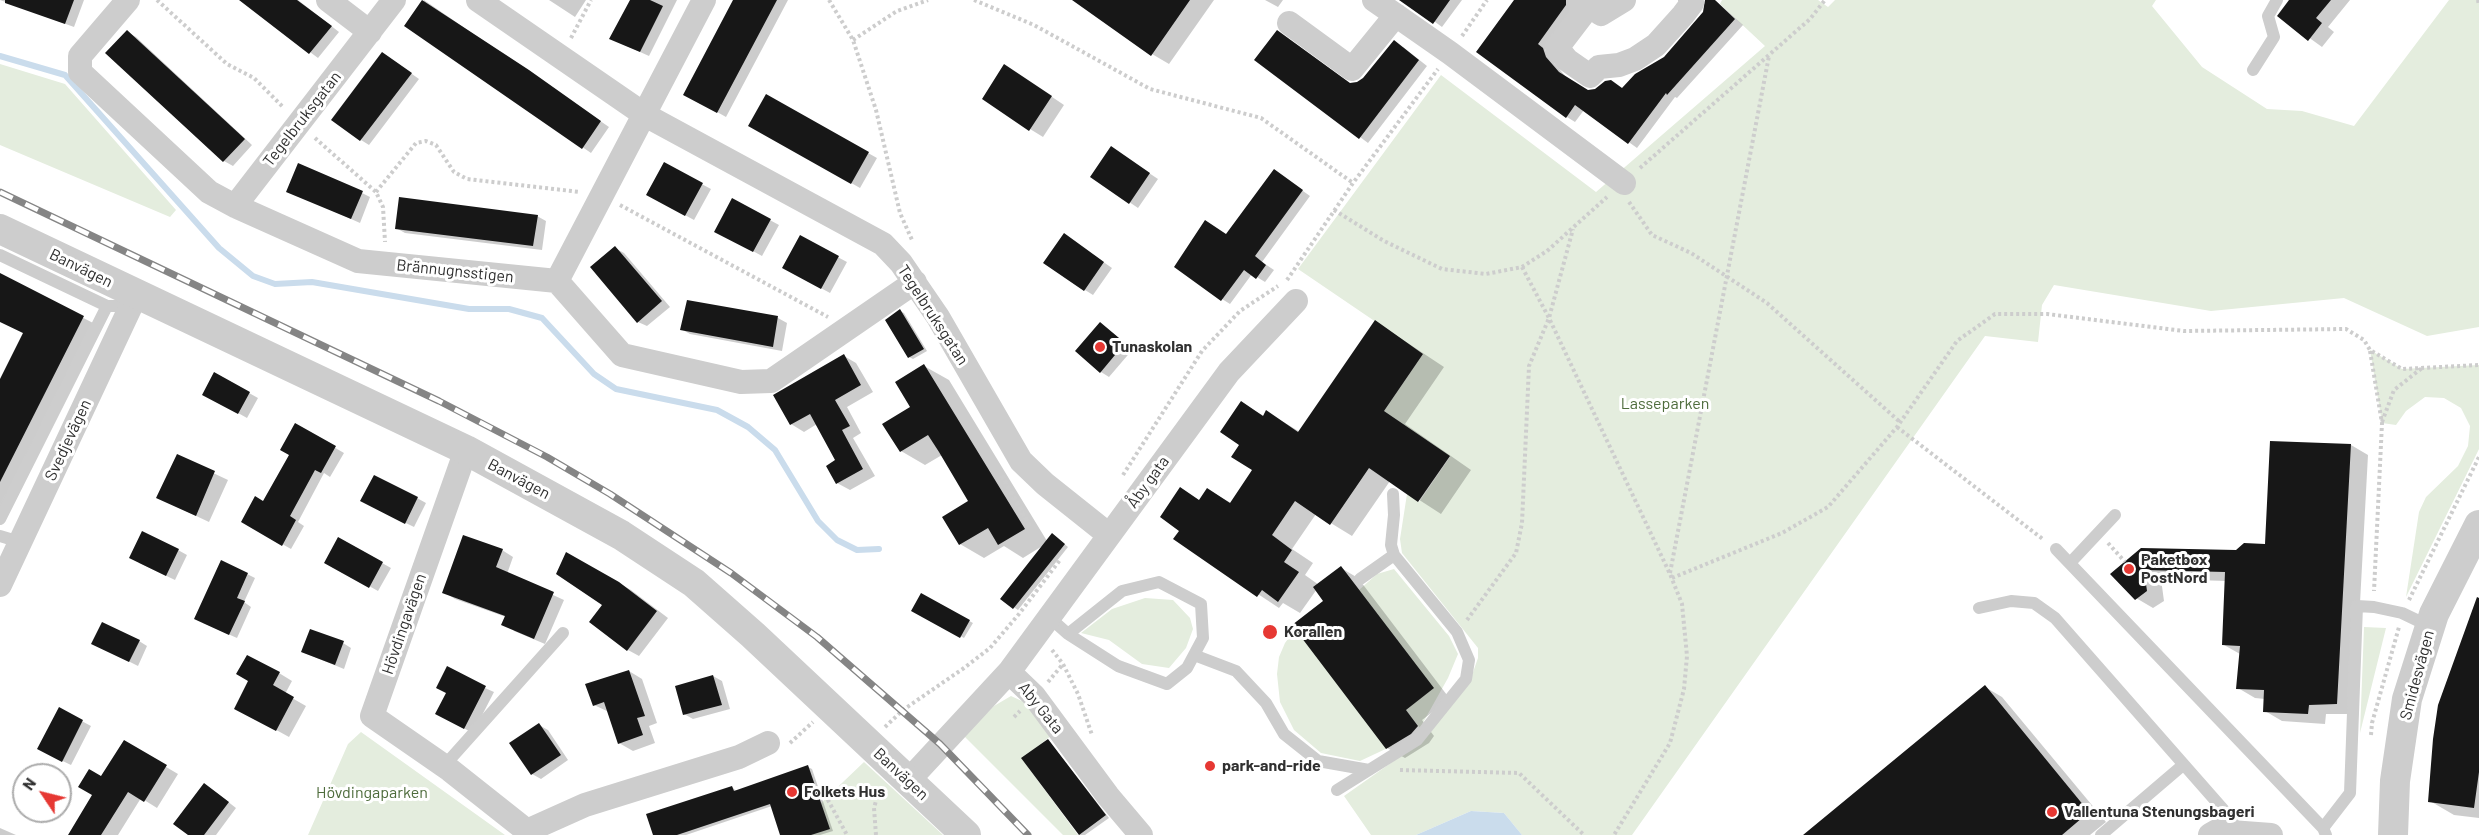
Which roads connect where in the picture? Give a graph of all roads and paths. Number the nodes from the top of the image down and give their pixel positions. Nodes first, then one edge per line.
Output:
1 (128, 0) edge
2 (328, 0) edge
3 (394, 0) edge
4 (478, 0) edge
5 (591, 0) edge
6 (704, 0) edge
7 (829, 0) edge
8 (927, 0) edge
9 (974, 0) edge
10 (1374, 0) edge
11 (1487, 0) edge
12 (1581, 0) edge
13 (1624, 0) edge
14 (1689, 0) edge
15 (2277, 0) edge
16 (2478, 0) edge
17 (2479, 6) edge
18 (1396, 15) junction
19 (1289, 23) dead end
20 (370, 32) junction
21 (854, 40) junction
22 (1450, 52) junction
23 (1769, 55) dead end
24 (562, 58) junction
25 (2253, 70) dead end
26 (645, 115) junction
27 (1353, 183) junction
28 (1624, 190) joint
29 (235, 206) junction
30 (1334, 210) dead end
31 (1573, 229) dead end
32 (0, 230) edge
33 (914, 246) dead end
34 (0, 255) edge
35 (1522, 267) dead end
36 (1728, 275) junction
37 (557, 281) junction
38 (915, 282) junction
39 (132, 299) junction
40 (1296, 301) dead end
41 (106, 306) junction
42 (1549, 318) junction
43 (2370, 350) junction
44 (2479, 365) edge
45 (2424, 367) junction
46 (2382, 423) junction
47 (1899, 424) junction
48 (466, 450) junction
49 (1393, 494) dead end
50 (2115, 515) dead end
51 (0, 519) edge
52 (2479, 525) edge
53 (1109, 535) junction
54 (10, 539) edge
55 (2056, 549) joint
56 (1394, 555) junction
57 (2119, 556) dead end
58 (2125, 562) dead end
59 (2070, 563) junction
60 (1671, 576) junction
61 (1360, 579) dead end
62 (0, 585) edge
63 (2374, 607) junction
64 (1979, 608) dead end
65 (1019, 614) dead end
66 (1059, 626) junction
67 (2430, 626) junction
68 (1457, 632) junction
69 (563, 633) dead end
70 (1194, 655) junction
71 (1009, 672) junction
72 (806, 714) dead end
73 (814, 722) junction
74 (822, 730) dead end
75 (768, 743) joint
76 (868, 744) junction
77 (2183, 765) junction
78 (444, 766) junction
79 (1369, 770) junction
80 (873, 783) dead end
81 (822, 789) dead end
82 (898, 789) junction
83 (879, 790) junction
84 (1337, 790) dead end
85 (2238, 832) junction
86 (2325, 832) edge
87 (847, 835) edge
88 (876, 835) edge
89 (966, 835) edge
90 (1141, 835) edge
91 (1584, 835) edge
92 (1614, 835) edge
93 (2101, 835) edge
94 (2210, 835) edge
95 (2271, 835) edge
96 (2393, 835) edge

1 - 29 street, Brännugnsstigen
2 - 20 street
3 - 20 street, Tegelbruksgatan
4 - 24 street, Tegelbruksgatan
5 - 24 path
6 - 26 street
7 - 21 path
8 - 21 path
9 - 27 path
10 - 18 street
11 - 22 path
12 - 13 street
12 - 14 street
15 - 25 lane
16 - 17 path
18 - 19 street
18 - 22 street
20 - 29 street, Tegelbruksgatan
21 - 33 path
22 - 27 path
22 - 28 street
23 - 36 path
24 - 26 street, Tegelbruksgatan
26 - 37 street
26 - 38 street, Tegelbruksgatan
27 - 30 path
28 - 36 path
29 - 37 street, Brännugnsstigen
31 - 42 path
32 - 39 street, Banvägen
34 - 41 lane
35 - 42 path
36 - 47 path
36 - 60 path
37 - 38 street
38 - 53 street, Tegelbruksgatan
39 - 41 lane
39 - 48 street, Banvägen
39 - 54 street, Svedjevägen
40 - 53 street, Åby gata
41 - 51 lane
42 - 60 path
42 - 68 path
43 - 45 path
43 - 46 path
43 - 47 path
44 - 45 path
45 - 46 path
46 - 63 path
47 - 55 path
47 - 60 path
48 - 76 street, Banvägen
48 - 78 street, Hövdingavägen
49 - 56 lane
50 - 59 lane
52 - 67 street, Smidesvägen
53 - 66 street, Åby gata
54 - 62 street, Svedjevägen
55 - 59 lane
56 - 61 lane
56 - 68 lane
57 - 58 path
59 - 86 lane
60 - 92 path
63 - 67 lane
63 - 86 lane
64 - 77 lane
65 - 76 path
66 - 70 lane
66 - 70 lane
66 - 71 street, Åby gata
67 - 96 street, Smidesvägen
68 - 79 lane
69 - 78 lane
70 - 79 lane
71 - 82 street, Aby Gata
71 - 90 street, Aby Gata
72 - 73 path
73 - 74 path
73 - 75 path
75 - 78 street, Hövdingavägen
76 - 82 street, Banvägen
77 - 85 lane
77 - 93 lane
79 - 84 lane
79 - 91 path
80 - 83 path
81 - 87 path
82 - 83 path
82 - 89 street, Banvägen
83 - 88 path
85 - 94 street
85 - 95 street

